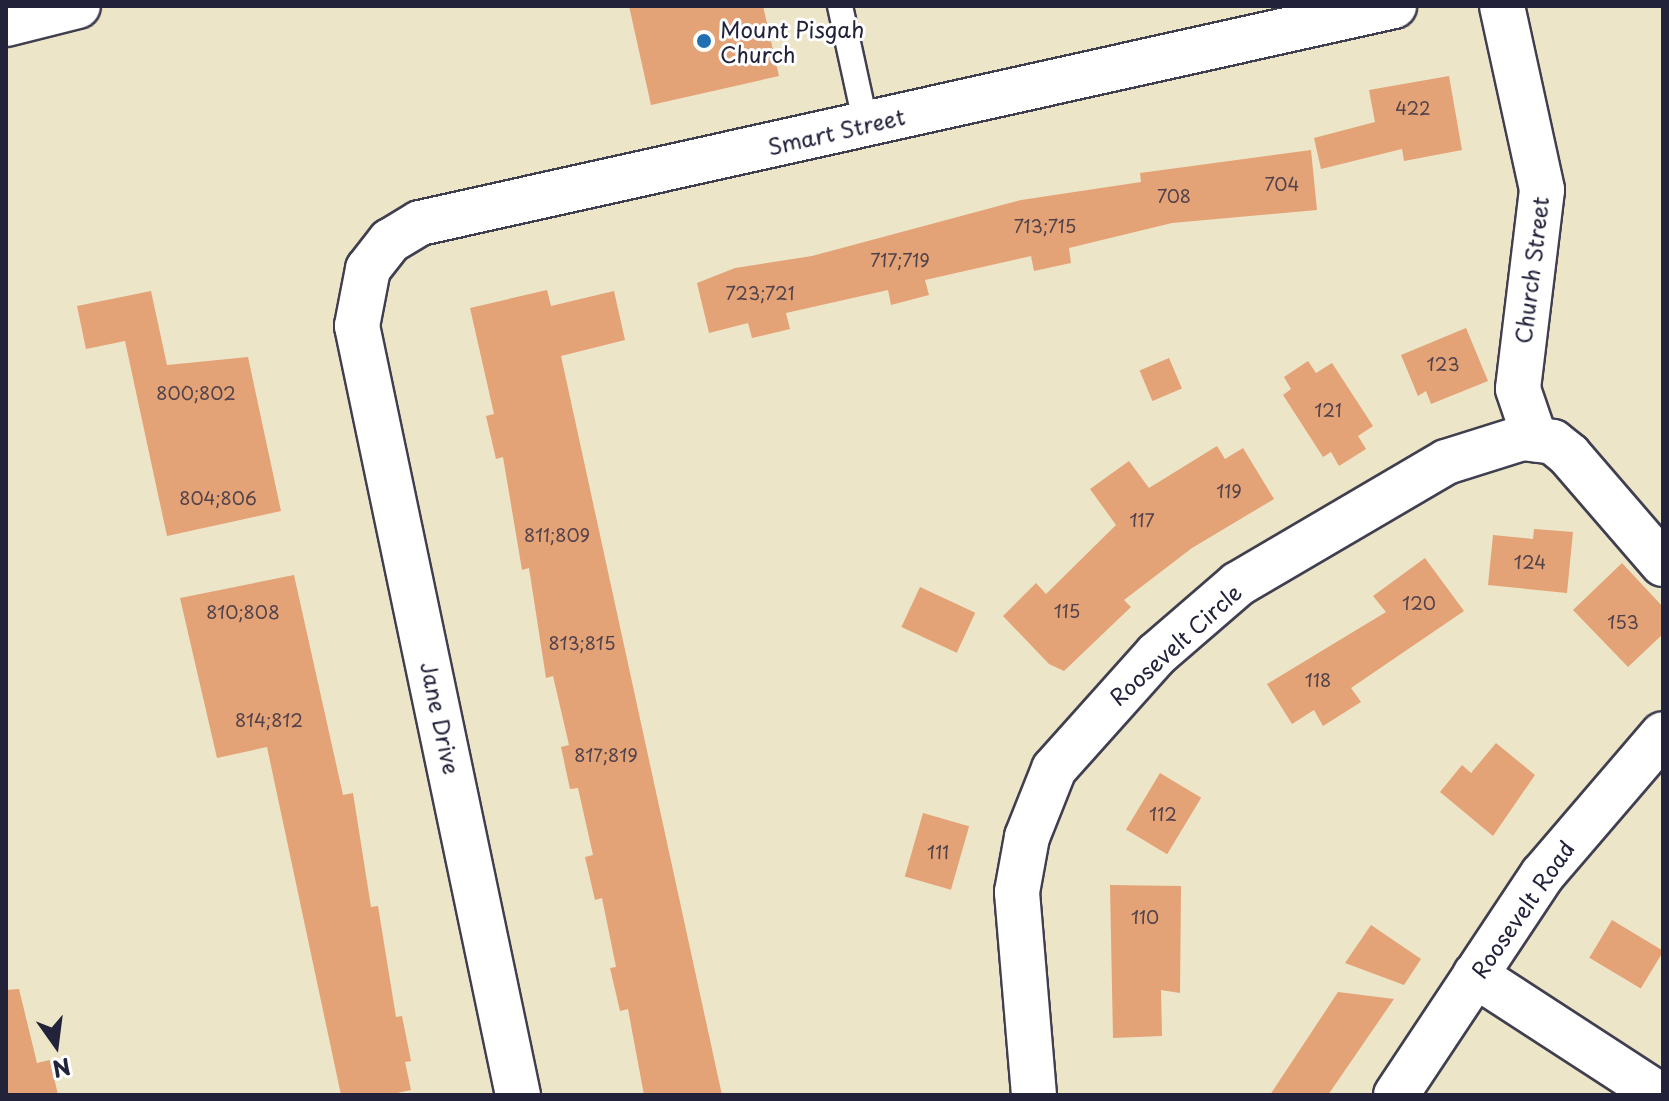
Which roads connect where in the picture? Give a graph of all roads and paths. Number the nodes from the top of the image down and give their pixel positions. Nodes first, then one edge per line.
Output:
1 (78, 6) edge
2 (840, 6) edge
3 (1394, 6) edge
4 (1502, 6) edge
5 (6, 24) edge
6 (866, 125) junction
7 (360, 341) joint
8 (1535, 439) junction
9 (1663, 564) edge
10 (1663, 734) edge
11 (1475, 975) junction
12 (518, 1095) edge
13 (1034, 1095) edge
14 (1396, 1095) edge
15 (1660, 1095) edge

1 - 5 street
2 - 6 lane
3 - 6 street, Smart Street
4 - 8 street, Church Street
6 - 7 street, Smart Street
7 - 12 street, Jane Drive
8 - 9 street
8 - 13 street, Roosevelt Circle
10 - 11 street, Roosevelt Road
11 - 14 street, Roosevelt Road
11 - 15 street

